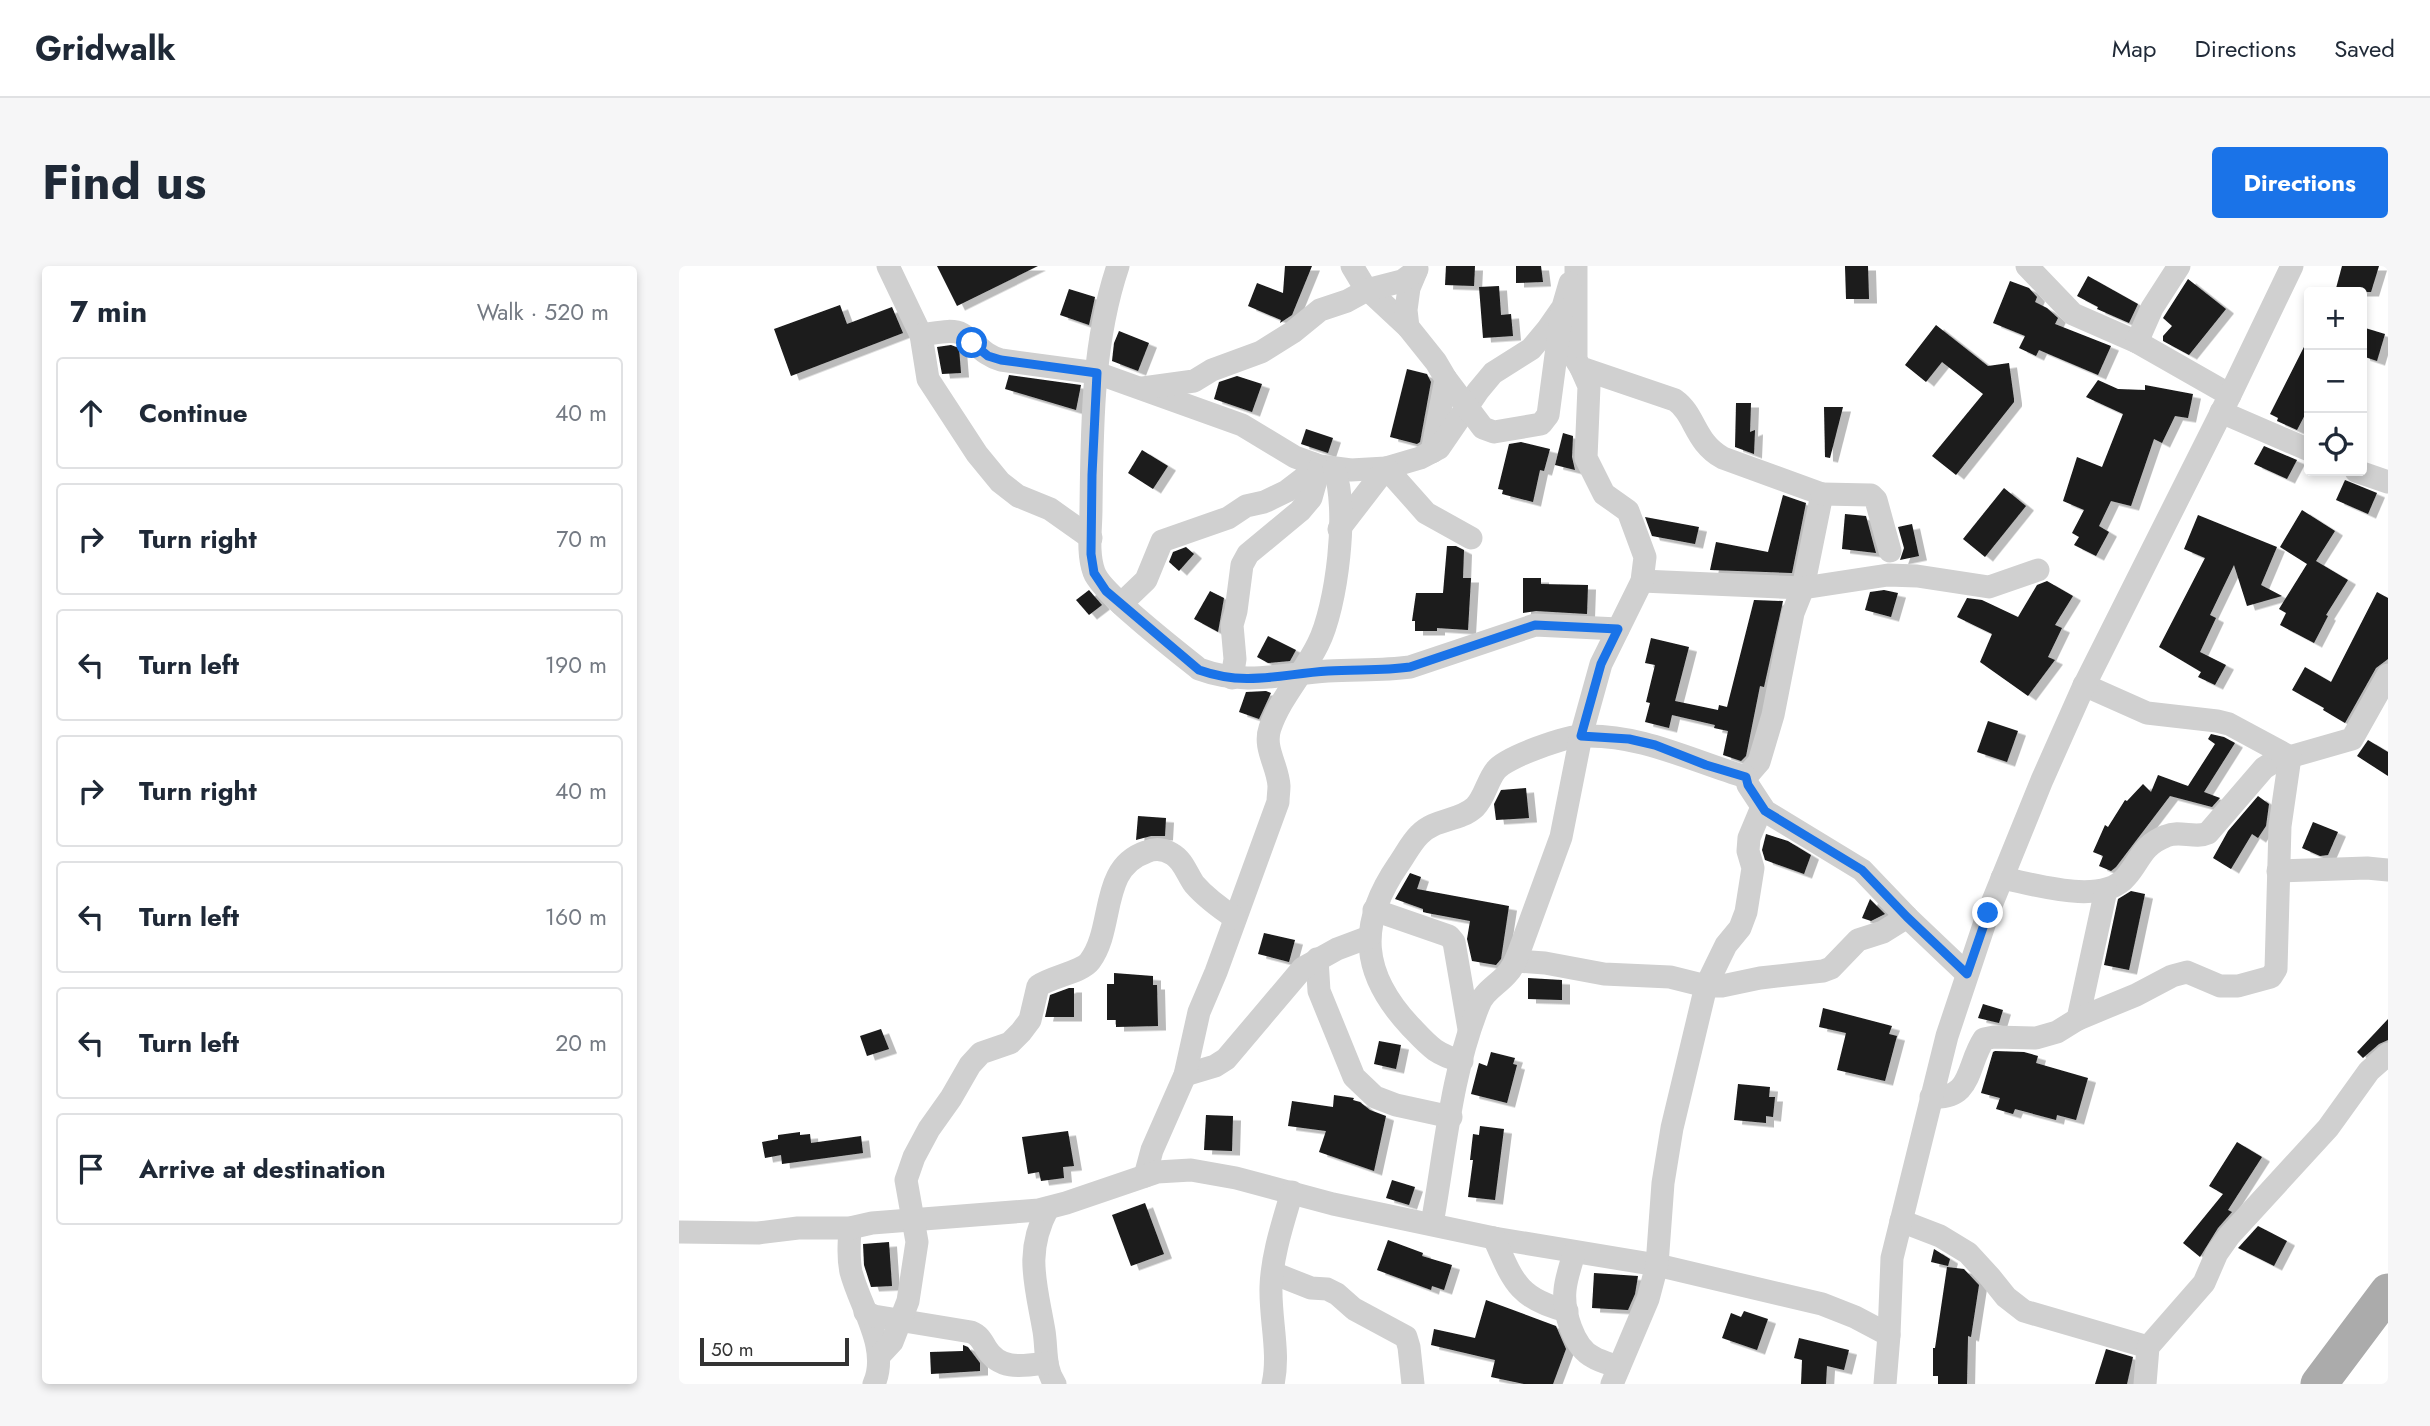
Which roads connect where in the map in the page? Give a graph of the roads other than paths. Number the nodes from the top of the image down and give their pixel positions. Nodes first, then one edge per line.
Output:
1 (888, 266) edge
2 (1118, 266) edge
3 (1352, 266) edge
4 (1575, 266) edge
5 (2027, 266) edge
6 (2179, 266) edge
7 (2292, 266) edge
8 (1417, 269) edge
9 (1367, 290) junction
10 (1563, 307) junction
11 (1408, 327) junction
12 (921, 335) junction
13 (2137, 342) junction
14 (1581, 368) junction
15 (1097, 373) junction
16 (1446, 379) junction
17 (1137, 389) junction
18 (2225, 403) junction
19 (1467, 409) junction
20 (2304, 447) edge
21 (1431, 452) junction
22 (1323, 466) junction
23 (1386, 468) junction
24 (2367, 475) edge
25 (2388, 482) edge
26 (1822, 494) junction
27 (1339, 529) junction
28 (1091, 538) junction
29 (1471, 538) dead end
30 (1891, 551) dead end
31 (2038, 570) dead end
32 (1642, 581) junction
33 (1803, 588) junction
34 (1121, 604) junction
35 (1618, 629) junction
36 (1300, 675) junction
37 (1232, 678) junction
38 (2084, 685) junction
39 (2385, 688) edge
40 (1581, 736) junction
41 (2290, 757) junction
42 (1746, 777) junction
43 (1762, 807) junction
44 (2388, 870) edge
45 (2279, 872) junction
46 (2002, 878) junction
47 (2106, 890) junction
48 (1374, 910) junction
49 (1907, 917) junction
50 (1235, 918) junction
51 (1369, 937) junction
52 (1317, 959) junction
53 (1515, 961) junction
54 (1967, 974) junction
55 (1706, 986) junction
56 (2078, 1019) junction
57 (1469, 1032) junction
58 (2388, 1054) edge
59 (1462, 1061) junction
60 (1185, 1075) junction
61 (1931, 1097) junction
62 (1451, 1116) junction
63 (1145, 1176) junction
64 (1292, 1192) junction
65 (1048, 1208) junction
66 (912, 1220) junction
67 (1901, 1221) junction
68 (1431, 1224) junction
69 (850, 1228) junction
70 (679, 1232) edge
71 (1494, 1238) junction
72 (1574, 1253) junction
73 (1657, 1265) junction
74 (1273, 1273) junction
75 (2388, 1292) edge
76 (1567, 1311) junction
77 (865, 1312) junction
78 (900, 1319) junction
79 (1889, 1335) junction
80 (2148, 1348) junction
81 (879, 1356) junction
82 (1051, 1374) edge
83 (1615, 1376) edge
84 (874, 1384) edge
85 (1273, 1384) edge
86 (1413, 1384) edge
87 (1885, 1384) edge
88 (2145, 1384) edge
89 (2319, 1384) edge

1 - 12 street
2 - 15 street
3 - 9 street
4 - 10 street
4 - 14 street
5 - 13 street
6 - 13 street
7 - 18 street
8 - 9 street
8 - 11 street
9 - 11 street
9 - 17 street
10 - 19 street
10 - 19 street
11 - 16 street
12 - 15 street
12 - 28 street
13 - 18 street
14 - 26 street
14 - 32 street
15 - 17 street
15 - 28 street
16 - 19 street
16 - 21 street
17 - 22 street
18 - 20 street
18 - 38 street
19 - 21 street
21 - 23 street
22 - 23 street
22 - 27 street
22 - 34 street
22 - 37 street
23 - 27 street
23 - 29 street
24 - 25 street
26 - 30 street
26 - 33 street
27 - 36 street
28 - 34 street
31 - 33 street
32 - 33 street
32 - 35 street
33 - 42 street
34 - 37 street
35 - 36 street
35 - 40 street
36 - 37 street
36 - 50 street
38 - 41 street
38 - 46 street
39 - 41 street
40 - 42 street
40 - 48 street
40 - 53 street
41 - 45 street
41 - 47 street
42 - 43 street
43 - 49 street
43 - 55 street
44 - 45 street
45 - 56 street
46 - 47 street
46 - 54 street
47 - 56 street
48 - 51 street
48 - 57 street
49 - 54 street
49 - 55 street
50 - 60 street
50 - 66 street
51 - 52 street
51 - 59 street
52 - 60 street
52 - 62 street
53 - 55 street
53 - 57 street
54 - 61 street
55 - 73 street
56 - 61 street
57 - 59 street
58 - 80 street
59 - 62 street
60 - 63 street
61 - 67 street
62 - 68 street
63 - 64 street
63 - 65 street
64 - 68 street
64 - 74 street
65 - 66 street
65 - 82 street
66 - 69 street
66 - 78 street
67 - 79 street
67 - 80 street
68 - 71 street
69 - 70 street
69 - 77 street
71 - 72 street
71 - 76 street
72 - 73 street
72 - 76 street
73 - 79 street
73 - 83 street
74 - 85 street
74 - 86 street
75 - 89 main road
76 - 83 street
77 - 78 street
77 - 81 street
78 - 81 street
78 - 82 street
79 - 87 street
80 - 88 street
81 - 84 street

